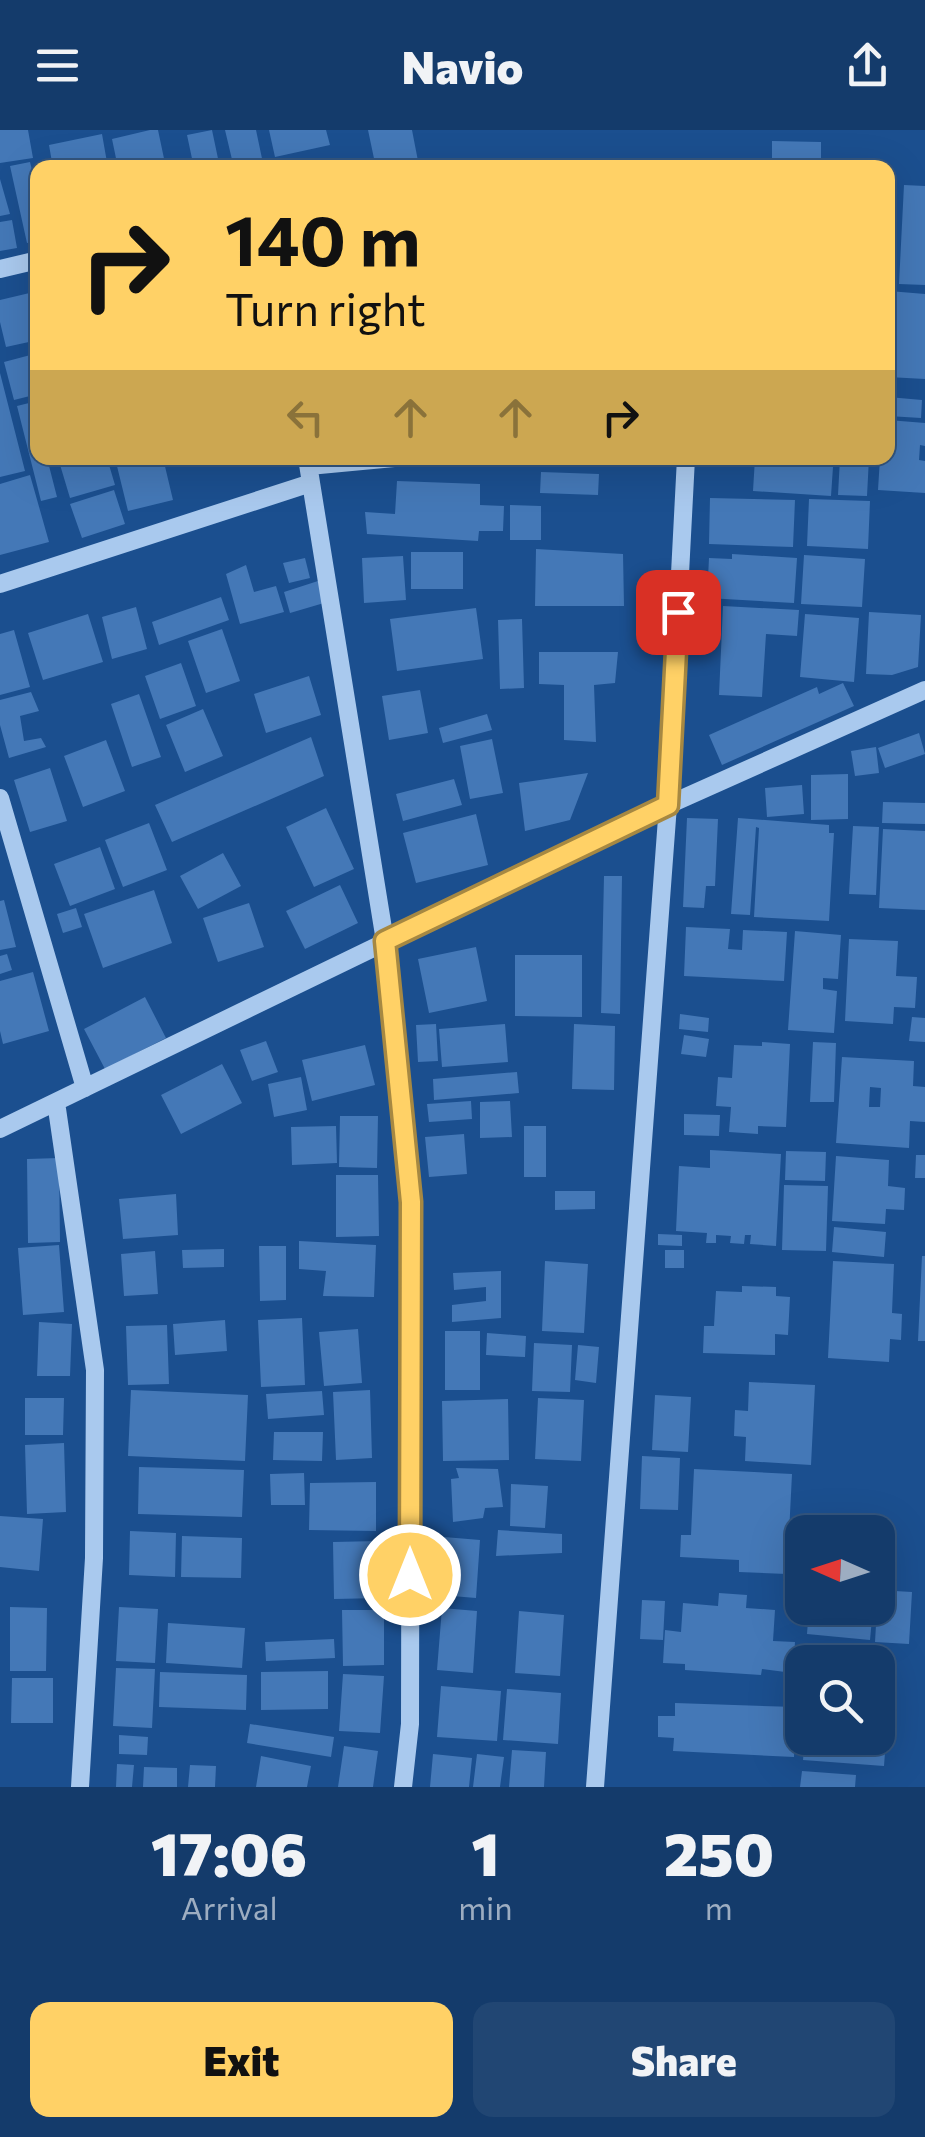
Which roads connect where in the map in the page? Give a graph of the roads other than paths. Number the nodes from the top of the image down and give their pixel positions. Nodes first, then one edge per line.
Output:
1 (30, 262) edge
2 (0, 270) edge
3 (334, 465) edge
4 (686, 465) edge
5 (309, 468) edge
6 (0, 584) edge
7 (925, 690) edge
8 (0, 798) edge
9 (668, 805) junction
10 (385, 941) junction
11 (85, 1088) junction
12 (56, 1102) junction
13 (0, 1129) edge
14 (80, 1787) edge
15 (403, 1787) edge
16 (595, 1787) edge

1 - 2 street
3 - 5 street
4 - 9 street
5 - 6 street
5 - 10 street
7 - 9 street
8 - 11 street
9 - 10 street
9 - 16 street
10 - 11 street
10 - 15 street
11 - 12 street
12 - 13 street
12 - 14 street

